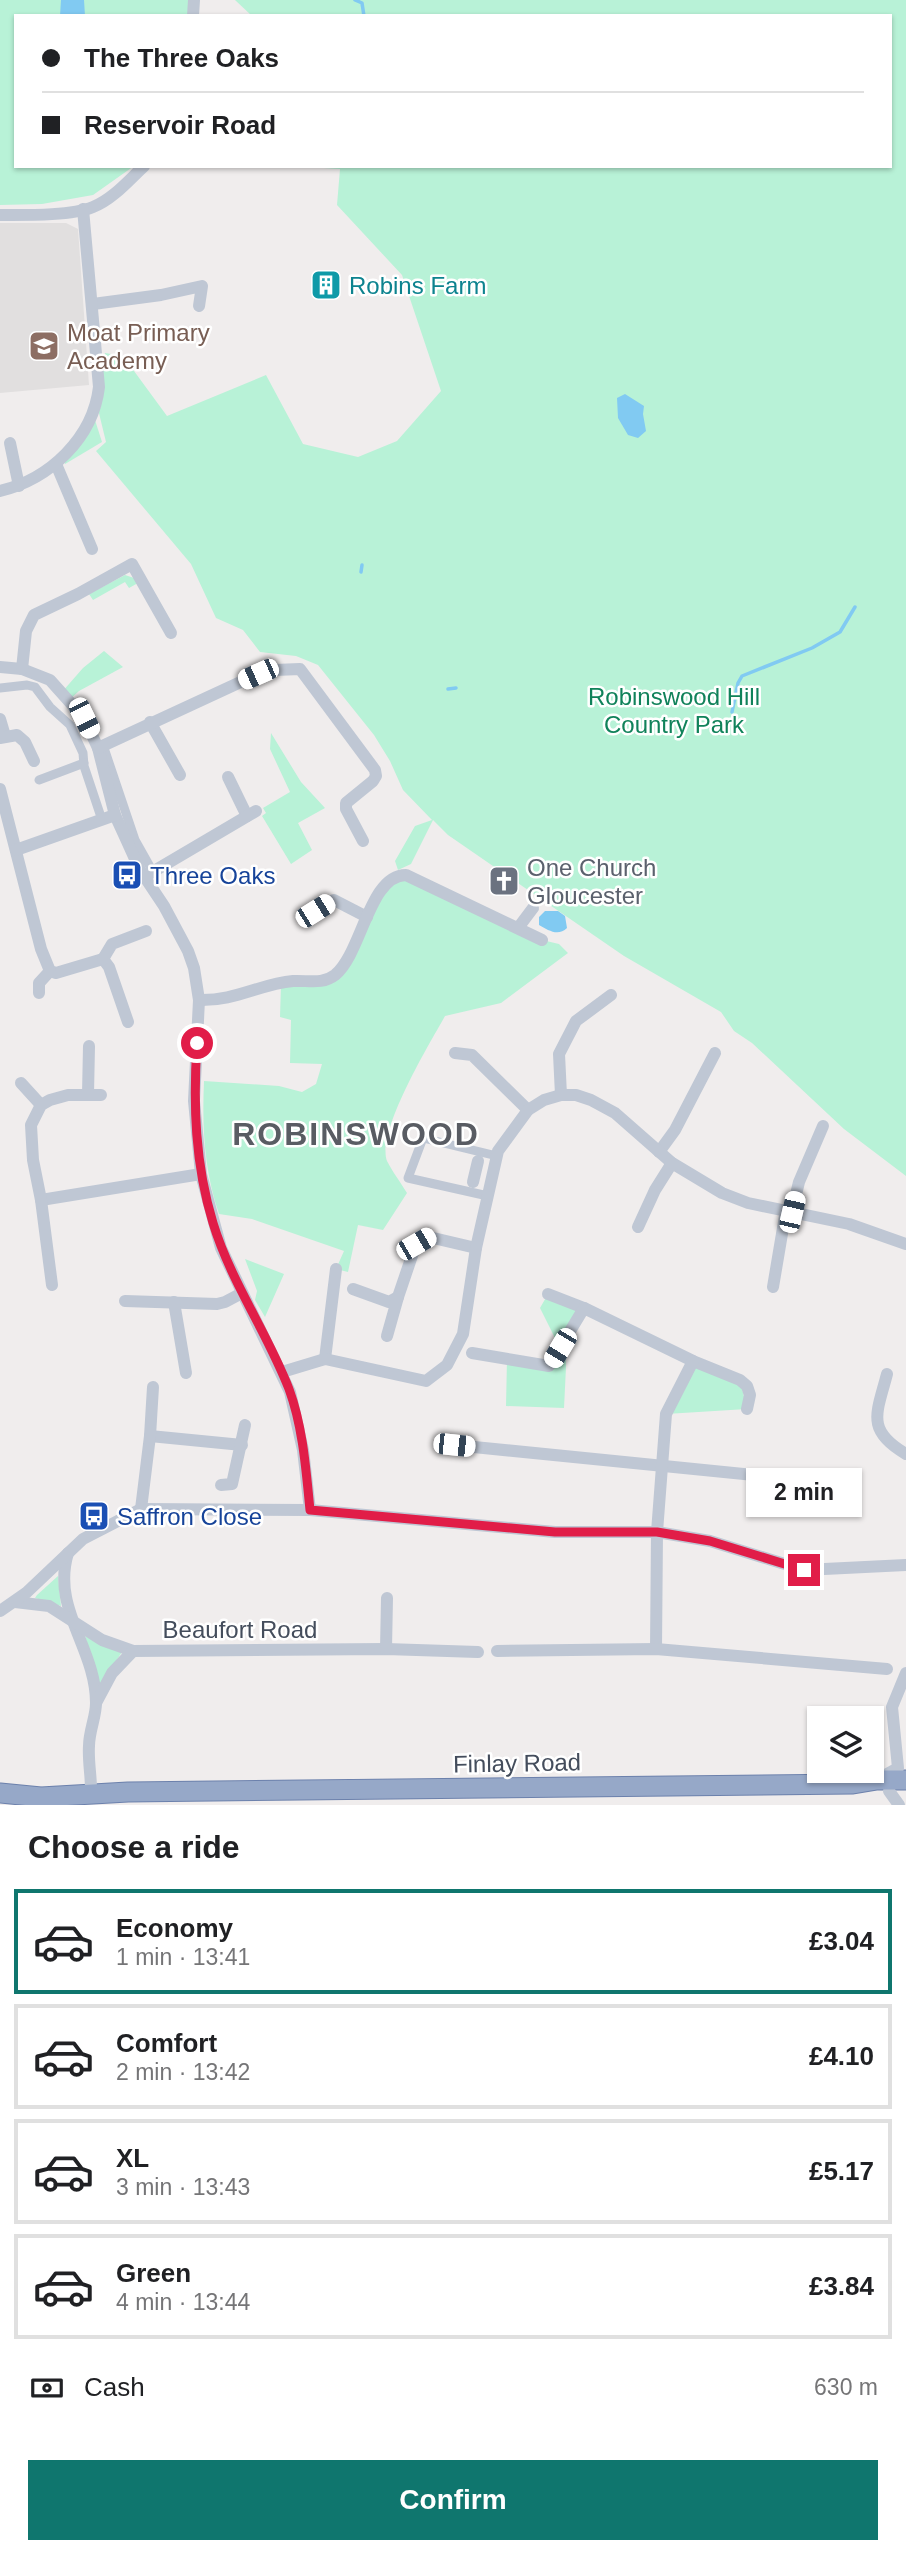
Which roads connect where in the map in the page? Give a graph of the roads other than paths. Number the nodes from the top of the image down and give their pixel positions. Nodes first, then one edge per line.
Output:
1 (142, 168) edge
2 (83, 209) junction
3 (0, 215) edge
4 (93, 304) junction
5 (198, 306) dead end
6 (10, 443) dead end
7 (56, 464) junction
8 (19, 486) junction
9 (0, 491) edge
10 (92, 549) dead end
11 (171, 634) dead end
12 (0, 667) edge
13 (22, 669) junction
14 (0, 688) edge
15 (0, 719) edge
16 (150, 722) junction
17 (3, 737) edge
18 (100, 747) junction
19 (34, 761) dead end
20 (84, 763) junction
21 (180, 775) dead end
22 (228, 777) dead end
23 (39, 780) dead end
24 (0, 789) edge
25 (115, 815) junction
26 (102, 820) junction
27 (363, 841) dead end
28 (16, 850) junction
29 (149, 875) junction
30 (534, 908) dead end
31 (315, 911) dead end
32 (367, 917) junction
33 (518, 928) junction
34 (146, 931) dead end
35 (542, 940) dead end
36 (103, 959) junction
37 (50, 971) junction
38 (39, 993) dead end
39 (611, 995) dead end
40 (199, 1000) junction
41 (128, 1022) dead end
42 (89, 1046) dead end
43 (455, 1053) dead end
44 (715, 1053) dead end
45 (21, 1083) dead end
46 (561, 1095) junction
47 (41, 1105) junction
48 (528, 1110) junction
49 (815, 1131) dead end
50 (659, 1152) junction
51 (497, 1156) junction
52 (672, 1163) junction
53 (476, 1171) dead end
54 (201, 1174) junction
55 (493, 1174) junction
56 (488, 1196) junction
57 (41, 1200) junction
58 (789, 1211) junction
59 (638, 1227) dead end
60 (407, 1234) dead end
61 (416, 1244) junction
62 (906, 1244) edge
63 (476, 1248) junction
64 (336, 1269) dead end
65 (53, 1285) dead end
66 (773, 1287) dead end
67 (353, 1289) dead end
68 (242, 1293) junction
69 (548, 1294) dead end
70 (398, 1297) junction
71 (125, 1301) dead end
72 (174, 1302) junction
73 (584, 1308) junction
74 (387, 1336) dead end
75 (472, 1353) dead end
76 (325, 1359) junction
77 (693, 1361) junction
78 (282, 1372) junction
79 (186, 1373) dead end
80 (887, 1374) dead end
81 (153, 1387) dead end
82 (747, 1409) dead end
83 (245, 1425) dead end
84 (150, 1436) junction
85 (242, 1445) junction
86 (454, 1445) dead end
87 (906, 1454) edge
88 (663, 1464) junction
89 (764, 1476) dead end
90 (221, 1485) dead end
91 (141, 1509) junction
92 (310, 1510) junction
93 (657, 1532) junction
94 (68, 1552) junction
95 (906, 1565) edge
96 (387, 1598) dead end
97 (15, 1602) junction
98 (0, 1611) edge
99 (72, 1620) junction
100 (386, 1649) junction
101 (656, 1649) junction
102 (133, 1651) junction
103 (497, 1651) dead end
104 (478, 1652) dead end
105 (887, 1669) dead end
106 (906, 1673) edge
107 (96, 1703) junction
108 (906, 1780) edge
109 (92, 1789) junction
110 (888, 1791) edge
111 (0, 1793) edge
112 (29, 1795) junction
113 (130, 1799) edge

1 - 2 street
2 - 3 street
2 - 4 street
4 - 5 street
4 - 7 street
6 - 8 street
7 - 8 street
7 - 10 street
8 - 9 street
11 - 13 street
12 - 13 street
13 - 18 street
14 - 20 street
15 - 17 street
16 - 18 street
16 - 21 street
16 - 27 street
17 - 19 street
18 - 25 street
18 - 29 street
20 - 23 street
20 - 26 street
22 - 29 street
24 - 28 street
25 - 26 street
25 - 29 street
26 - 28 street
28 - 37 street
29 - 40 street
30 - 33 street
31 - 32 street
32 - 33 street
32 - 40 street
33 - 35 street
34 - 36 street
36 - 37 street
36 - 41 street
37 - 38 street
39 - 46 street
40 - 54 street
42 - 47 street
43 - 48 street
44 - 50 street
45 - 47 street
46 - 48 street
46 - 50 street
47 - 57 street
48 - 51 street
49 - 58 street
50 - 52 street
51 - 55 street
51 - 56 street
52 - 58 street
52 - 59 street
53 - 55 street
54 - 57 street
54 - 68 street
55 - 56 street
56 - 63 street
57 - 65 street
58 - 62 street
58 - 66 street
60 - 61 street
61 - 63 street
61 - 70 street
63 - 76 street
64 - 76 street
67 - 70 street
68 - 72 street
68 - 78 street
69 - 73 street
70 - 74 street
71 - 72 street
72 - 79 street
73 - 75 street
73 - 77 street
76 - 78 street
77 - 82 street
77 - 88 street
78 - 92 street
80 - 87 street
81 - 84 street
83 - 85 street
84 - 85 street
84 - 91 street
85 - 90 street
86 - 88 street
88 - 89 street
88 - 93 street
91 - 92 street
91 - 94 street
92 - 93 street
93 - 95 street
93 - 101 street
94 - 97 street
94 - 99 street
96 - 100 street
97 - 98 street
97 - 99 street, Beaufort Road
99 - 102 street, Beaufort Road
99 - 107 street
100 - 102 street, Beaufort Road
100 - 104 street, Beaufort Road
101 - 103 street
101 - 105 street
102 - 107 street
106 - 110 street
107 - 109 street
108 - 110 highway, Finlay Road
109 - 112 highway
109 - 113 highway
110 - 113 highway, Finlay Road
111 - 112 highway
112 - 113 highway

